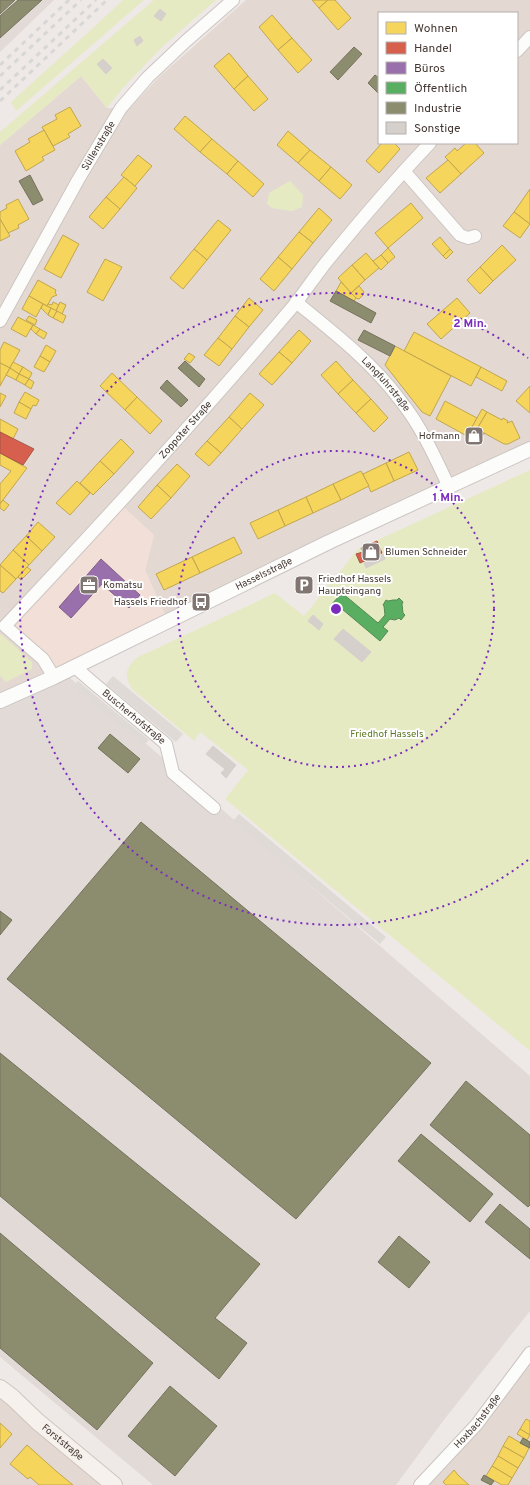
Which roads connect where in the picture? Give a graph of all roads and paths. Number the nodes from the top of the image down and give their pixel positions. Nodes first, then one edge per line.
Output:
1 (233, 0) edge
2 (530, 37) edge
3 (518, 50) edge
4 (429, 144) edge
5 (404, 171) junction
6 (475, 236) dead end
7 (296, 302) junction
8 (0, 321) edge
9 (530, 449) edge
10 (449, 487) junction
11 (75, 666) junction
12 (54, 677) junction
13 (0, 702) edge
14 (214, 808) dead end
15 (530, 1353) edge
16 (0, 1379) edge
17 (6, 1392) edge
18 (114, 1485) edge
19 (420, 1485) edge

1 - 8 street, Süllenstraße
2 - 3 street
4 - 5 street, Zoppoter Straße
5 - 6 street
5 - 7 street, Zoppoter Straße
7 - 10 street, Langfuhrstraße
7 - 12 street, Zoppoter Straße
9 - 10 street, Hasselsstraße
10 - 11 street, Hasselsstraße
11 - 12 street, Hasselsstraße
11 - 14 street, Buscherhofstraße
12 - 13 street, Hasselsstraße
15 - 19 street, Hoxbachstraße
16 - 17 main road, Forststraße
17 - 18 main road, Forststraße

